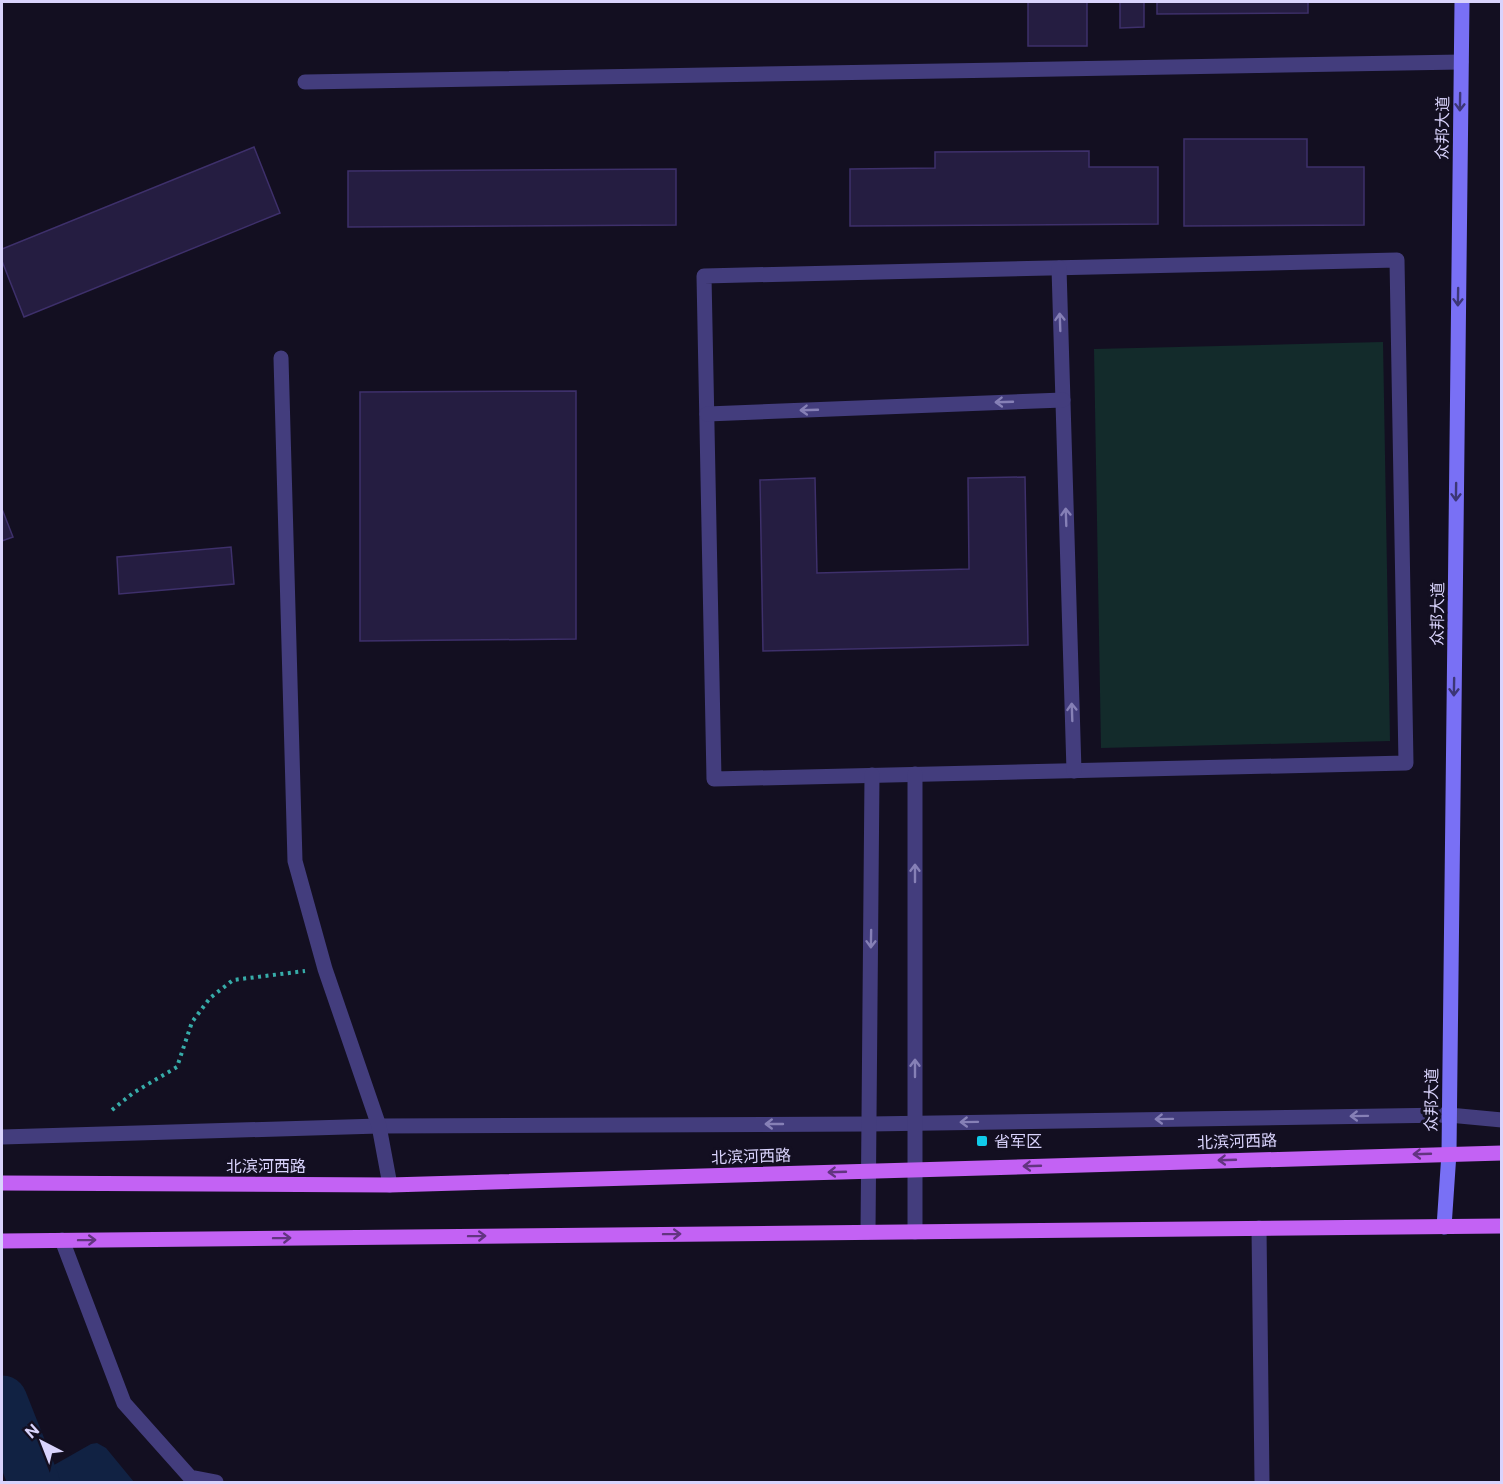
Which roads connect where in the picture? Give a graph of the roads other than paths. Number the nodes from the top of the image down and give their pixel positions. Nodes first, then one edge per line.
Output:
1 (1461, 2) edge
2 (1461, 62) junction
3 (305, 82) dead end
4 (1059, 268) junction
5 (281, 358) dead end
6 (1063, 400) junction
7 (707, 414) junction
8 (1074, 771) junction
9 (915, 774) junction
10 (872, 775) junction
11 (1449, 1115) junction
12 (1502, 1120) edge
13 (915, 1123) junction
14 (869, 1124) junction
15 (379, 1126) junction
16 (2, 1137) edge
17 (1449, 1153) junction
18 (1502, 1153) edge
19 (915, 1169) junction
20 (868, 1171) junction
21 (2, 1183) edge
22 (390, 1185) junction
23 (1502, 1226) edge
24 (1444, 1227) junction
25 (1260, 1228) junction
26 (868, 1232) junction
27 (915, 1232) junction
28 (62, 1240) junction
29 (4, 1241) edge
30 (216, 1482) edge
31 (1262, 1482) edge

1 - 2 main road, 众邦大道
2 - 3 street
2 -> 11 main road, 众邦大道
6 -> 4 street
4 - 7 street
4 - 8 street
5 - 15 street
6 -> 7 street
8 -> 6 street
7 - 10 street
8 - 9 street
9 - 10 street
13 -> 9 street
10 -> 14 street
11 - 12 street
11 -> 13 street
11 - 17 main road, 众邦大道
13 - 14 street
13 - 19 street
14 -> 15 street
14 - 20 street
15 - 16 street
15 - 22 street
17 - 18 main road, 北滨河西路
17 -> 19 main road, 北滨河西路
17 - 24 main road, 众邦大道
19 - 20 main road, 北滨河西路
19 - 27 street
20 -> 22 main road, 北滨河西路
20 - 26 street
21 - 22 main road, 北滨河西路
23 - 24 main road
24 - 25 main road
25 - 27 main road
25 - 31 street
26 - 27 main road
28 -> 26 main road
28 - 29 main road
28 - 30 street

